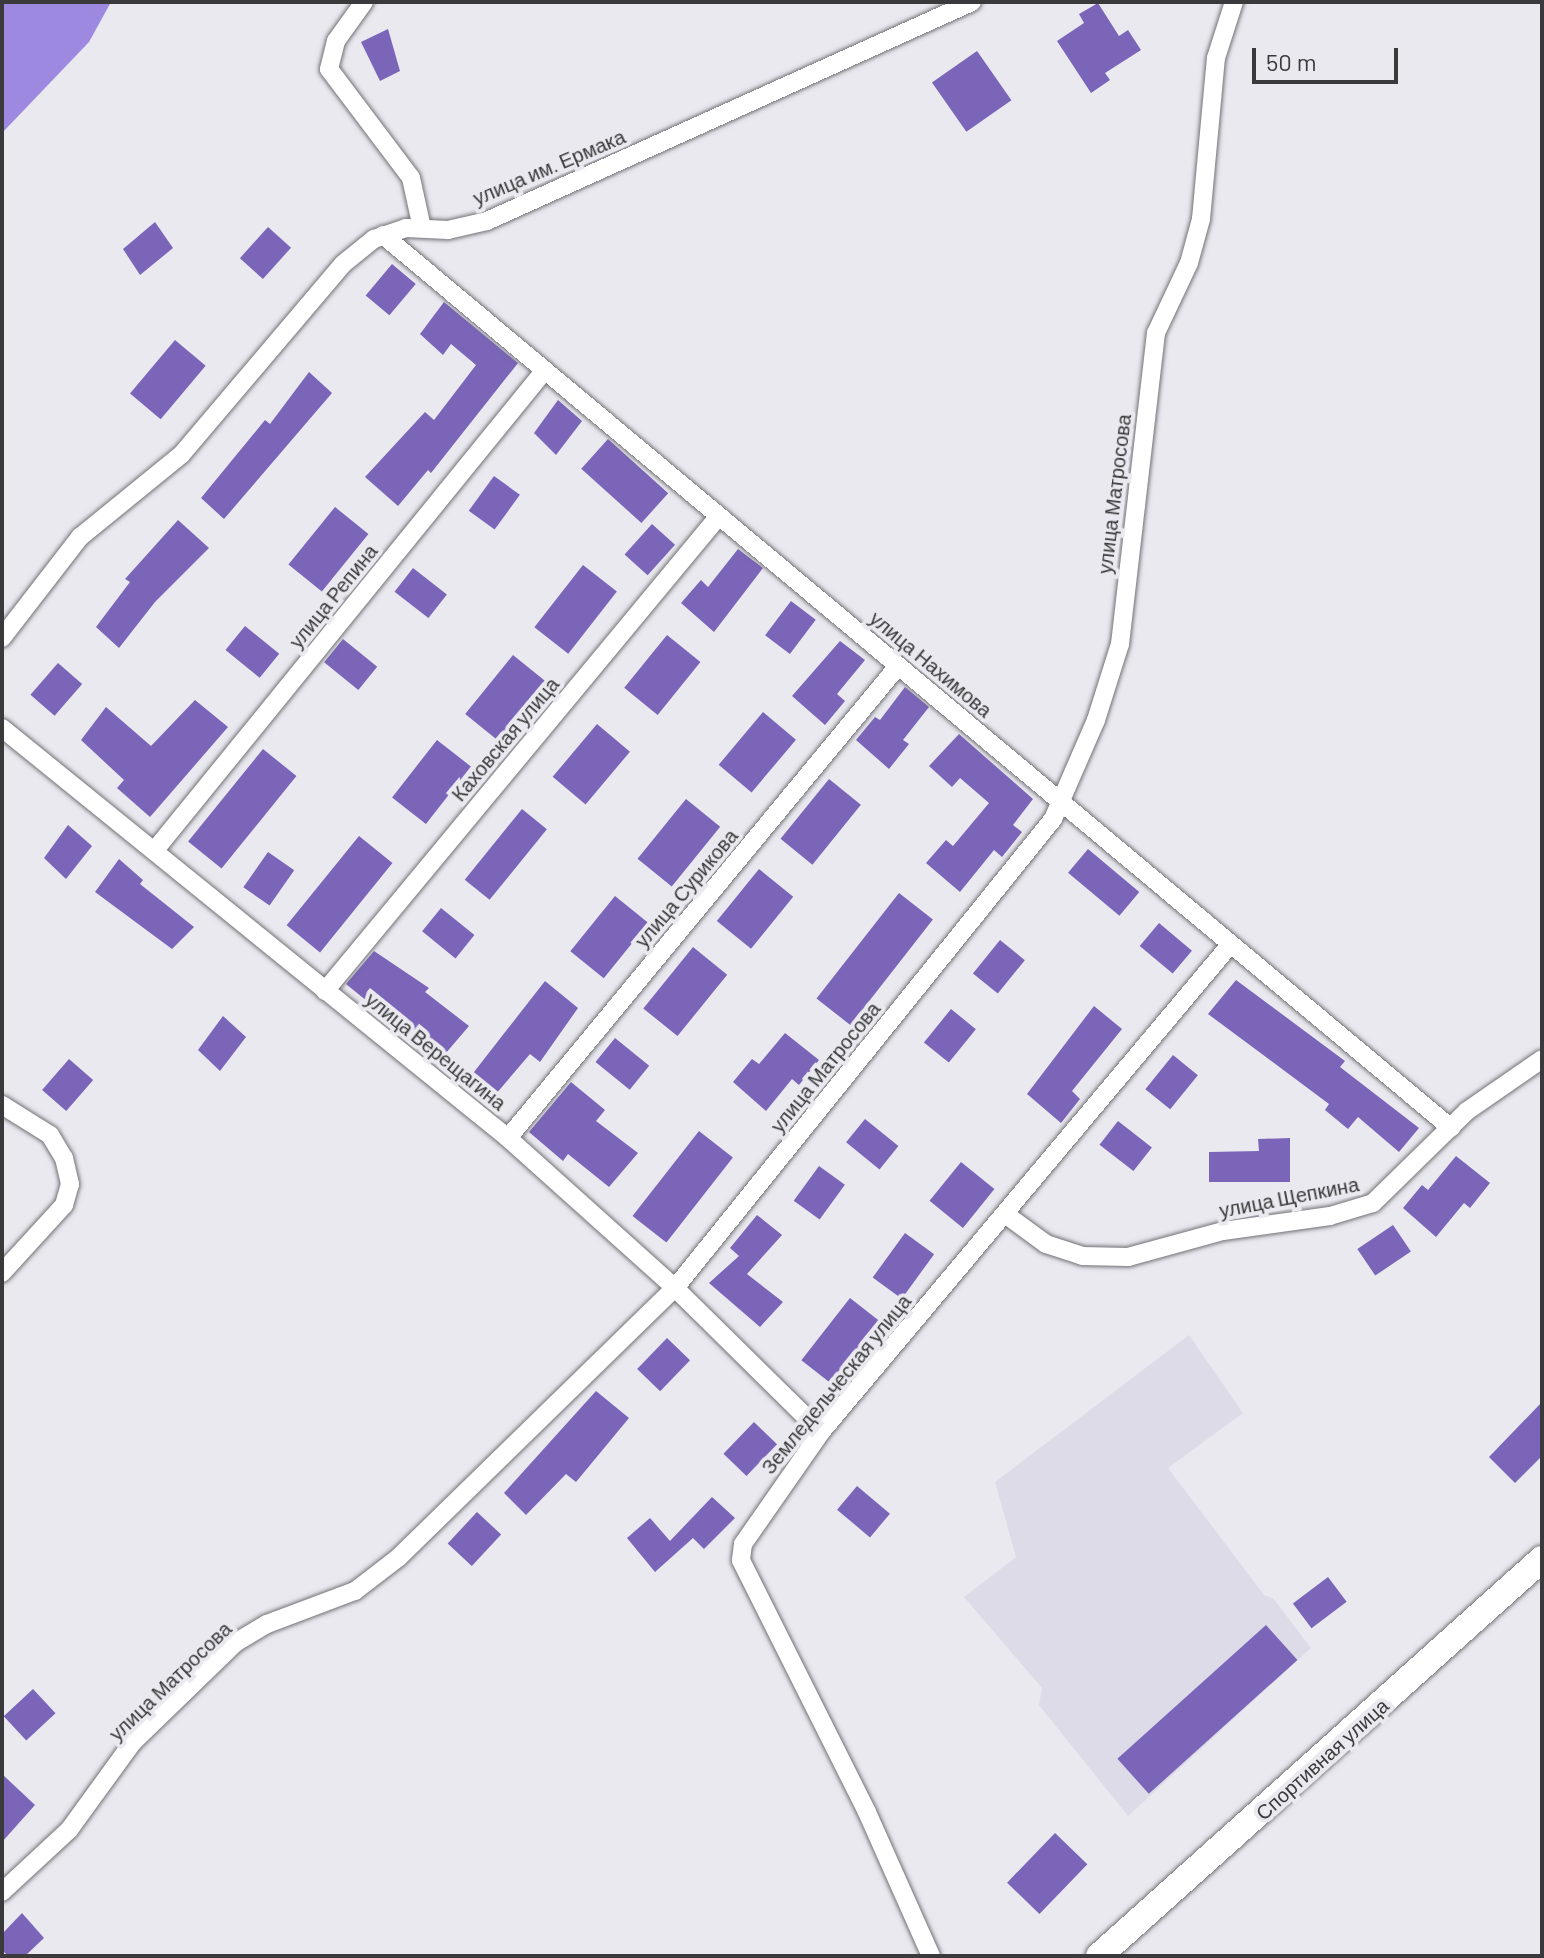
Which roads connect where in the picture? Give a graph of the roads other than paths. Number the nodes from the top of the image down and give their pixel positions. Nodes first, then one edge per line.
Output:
1 (364, 2) edge
2 (972, 2) edge
3 (1234, 2) edge
4 (422, 228) junction
5 (383, 235) junction
6 (545, 370) junction
7 (719, 516) junction
8 (2, 638) edge
9 (898, 666) junction
10 (2, 728) edge
11 (1062, 803) junction
12 (155, 850) junction
13 (1230, 945) junction
14 (325, 991) junction
15 (1542, 1059) edge
16 (2, 1105) edge
17 (1451, 1128) junction
18 (508, 1138) junction
19 (1005, 1214) junction
20 (2, 1273) edge
21 (675, 1288) junction
22 (821, 1432) junction
23 (1542, 1559) edge
24 (2, 1892) edge
25 (931, 1956) edge
26 (1099, 1956) edge

1 - 4 street
2 - 4 street, улица им. Ермака
3 - 11 street, улица Матросова
4 - 5 street, улица им. Ермака
5 - 6 street, улица Нахимова
5 - 8 street, улица им. Ермака
6 - 7 street, улица Нахимова
6 - 12 street, улица Репина
7 - 9 street, улица Нахимова
7 - 14 street, Каховская улица
9 - 11 street, улица Нахимова
9 - 18 street, улица Сурикова
10 - 12 street, улица Верещагина
11 - 13 street, улица Нахимова
11 - 21 street, улица Матросова
12 - 14 street, улица Верещагина
13 - 17 street, улица Нахимова
13 - 19 street, Земледельческая улица
14 - 18 street, улица Верещагина
15 - 17 street, улица Щепкина
16 - 20 street
17 - 19 street, улица Щепкина
18 - 21 street, улица Верещагина
19 - 22 street, Земледельческая улица
21 - 22 street, улица Верещагина
21 - 24 street, улица Матросова
22 - 25 street, Земледельческая улица
23 - 26 street, Спортивная улица

